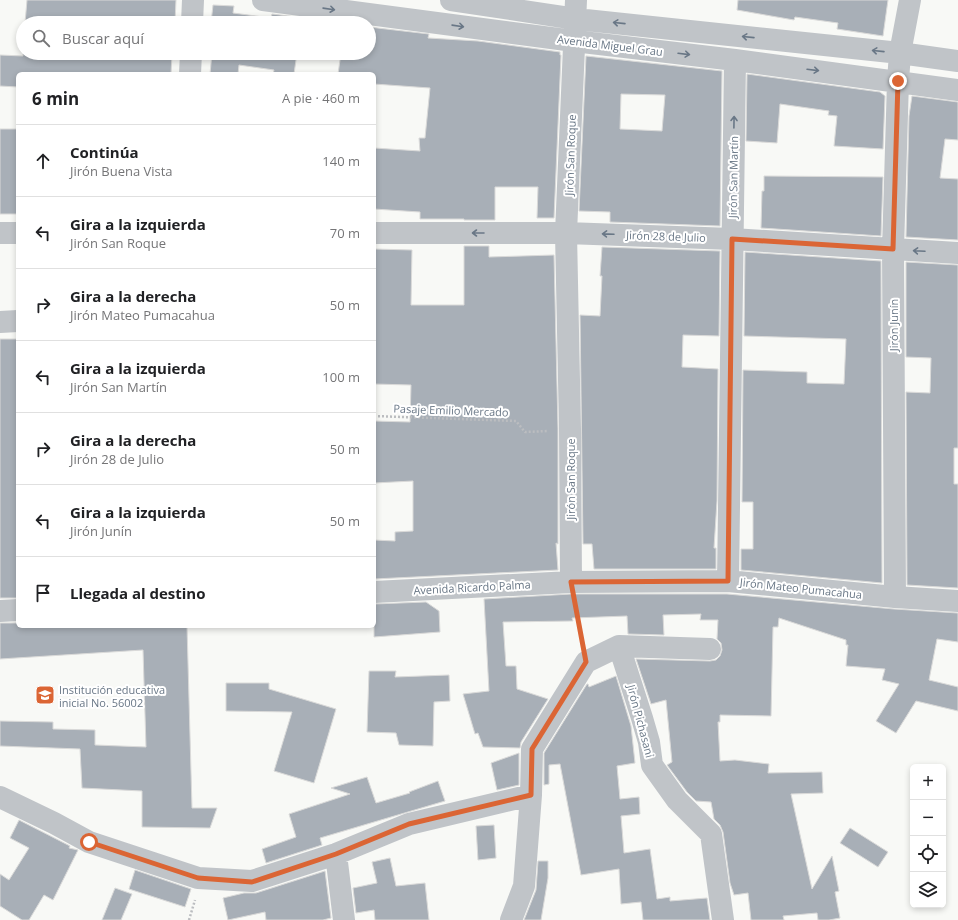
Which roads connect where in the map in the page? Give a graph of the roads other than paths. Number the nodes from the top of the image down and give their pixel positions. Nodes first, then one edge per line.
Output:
1 (192, 0) edge
2 (263, 0) edge
3 (451, 0) edge
4 (910, 0) edge
5 (576, 9) edge
6 (192, 16) edge
7 (574, 41) junction
8 (900, 53) junction
9 (191, 60) edge
10 (735, 60) junction
11 (958, 61) edge
12 (190, 72) edge
13 (898, 81) junction
14 (958, 90) edge
15 (0, 233) edge
16 (16, 233) edge
17 (376, 233) edge
18 (566, 233) junction
19 (732, 239) junction
20 (893, 249) junction
21 (958, 253) edge
22 (16, 321) edge
23 (0, 322) edge
24 (728, 581) junction
25 (571, 582) junction
26 (376, 592) edge
27 (895, 598) junction
28 (958, 601) edge
29 (16, 610) edge
30 (0, 611) edge
31 (619, 646) junction
32 (710, 649) dead end
33 (531, 795) junction
34 (0, 797) edge
35 (336, 854) junction
36 (344, 920) edge
37 (511, 920) edge
38 (723, 920) edge

1 - 6 street
2 -> 7 street, Avenida Miguel Grau
3 - 5 street, Avenida Miguel Grau
4 - 8 street, Jirón Junín
5 - 7 street, Jirón San Roque
8 -> 5 street, Avenida Miguel Grau
7 -> 10 street, Avenida Miguel Grau
7 - 18 street, Jirón San Roque
8 - 11 street, Avenida Miguel Grau
8 - 13 street, Jirón Junín
9 - 12 street
10 -> 13 street, Avenida Miguel Grau
19 -> 10 street, Jirón San Martín
13 - 14 street, Avenida Miguel Grau
13 - 20 street, Jirón Junín
15 - 16 street
18 -> 17 street, Jirón 28 de Julio
19 -> 18 street, Jirón 28 de Julio
18 - 25 street, Jirón San Roque
19 - 20 street, Jirón 28 de Julio
19 - 24 street, Jirón San Martín
21 -> 20 street, Jirón 28 de Julio
20 - 27 street, Jirón Junín
22 - 23 street
24 - 25 street, Jirón Mateo Pumacahua
24 - 27 street, Jirón Mateo Pumacahua
25 - 26 street, Avenida Ricardo Palma
27 - 28 street, Jirón Mateo Pumacahua
29 - 30 street
31 - 32 street
31 - 33 street
31 - 38 street, Jirón Pichasani
33 - 35 street
33 - 37 street
34 - 35 street
35 - 36 street

